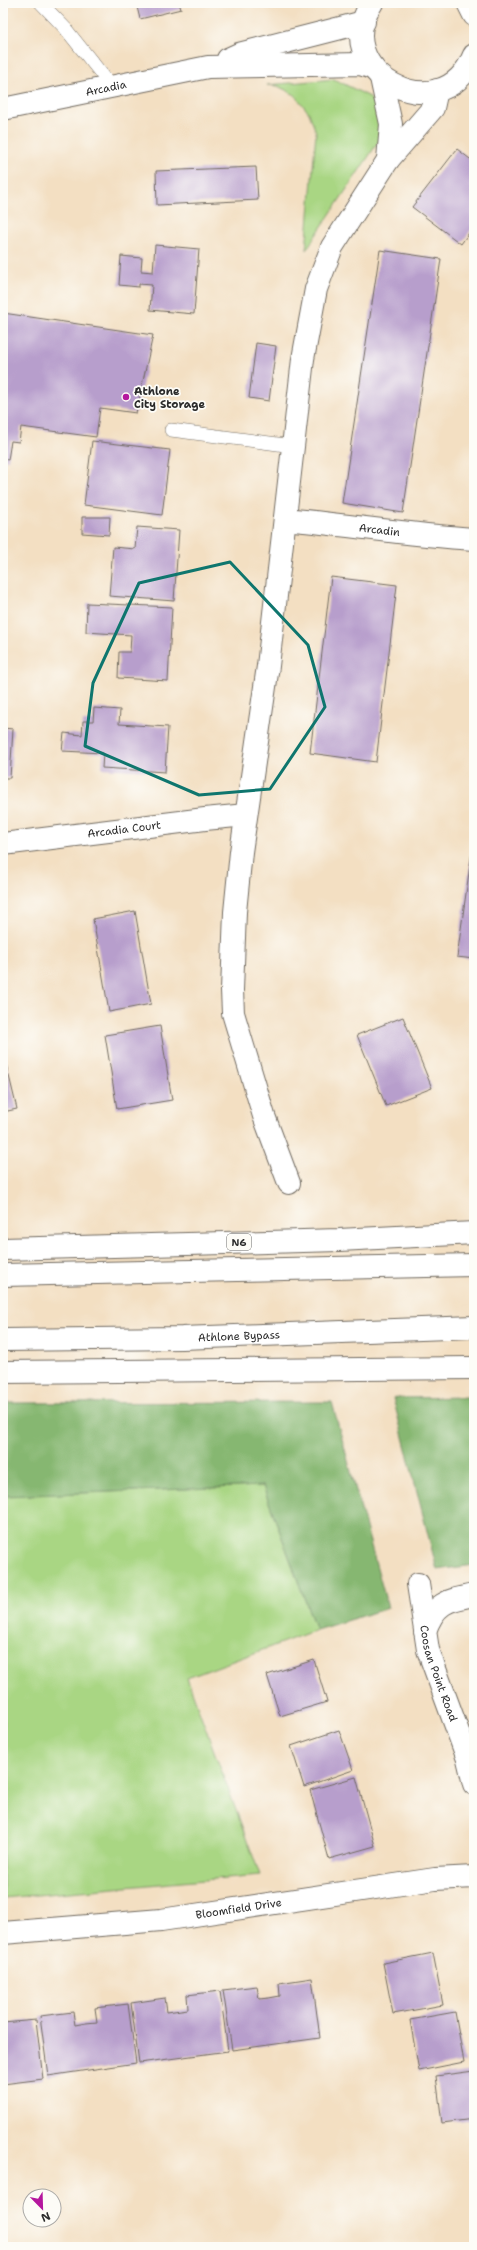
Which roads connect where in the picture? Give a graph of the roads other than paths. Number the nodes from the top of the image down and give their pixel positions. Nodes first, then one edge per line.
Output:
1 (41, 3) edge
2 (468, 3) edge
3 (368, 13) edge
4 (474, 14) edge
5 (474, 55) edge
6 (208, 67) junction
7 (377, 73) junction
8 (112, 87) junction
9 (438, 90) junction
10 (3, 109) edge
11 (388, 160) junction
12 (172, 430) dead end
13 (293, 446) junction
14 (285, 519) junction
15 (474, 539) edge
16 (246, 815) junction
17 (3, 844) edge
18 (289, 1183) dead end
19 (474, 1233) edge
20 (3, 1249) edge
21 (474, 1264) edge
22 (3, 1276) edge
23 (474, 1327) edge
24 (3, 1340) edge
25 (474, 1368) edge
26 (3, 1372) edge
27 (418, 1584) dead end
28 (474, 1595) edge
29 (425, 1631) junction
30 (474, 1784) edge
31 (474, 1877) edge
32 (3, 1933) edge

1 - 8 lane
2 - 4 main road
3 - 6 main road, Arcadia
3 - 7 main road
5 - 9 main road
6 - 7 main road, Arcadia
6 - 8 main road, Arcadia
7 - 9 main road
7 - 11 main road
8 - 10 main road, Arcadia
9 - 11 main road
11 - 13 main road
12 - 13 lane
13 - 14 main road
14 - 15 main road, Arcadin
14 - 16 main road
16 - 17 main road, Arcadia Court
16 - 18 main road
19 - 20 main road, N6
21 - 22 main road
23 - 24 main road, Athlone Bypass
25 - 26 main road
27 - 29 main road, Coosan Point Road
28 - 29 main road
29 - 30 main road, Coosan Point Road
31 - 32 main road, Bloomfield Drive

